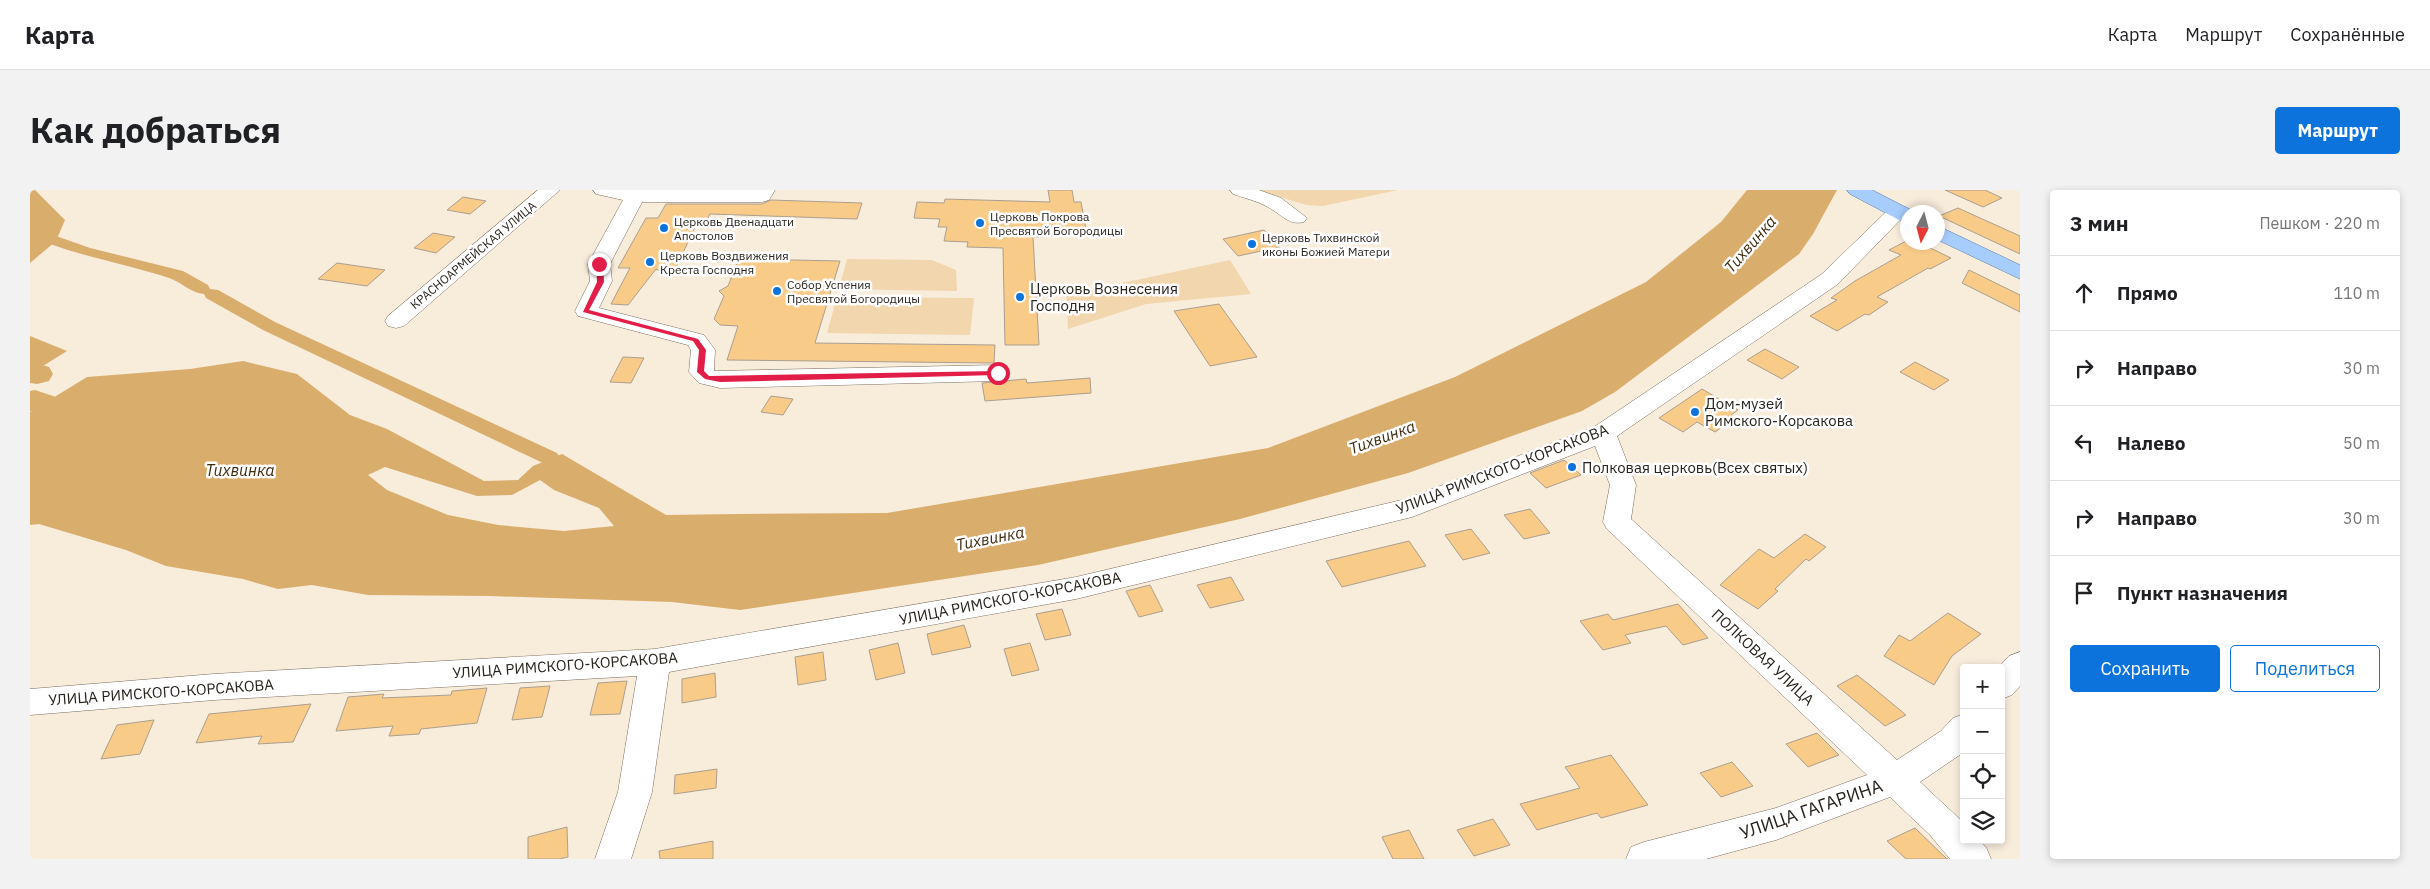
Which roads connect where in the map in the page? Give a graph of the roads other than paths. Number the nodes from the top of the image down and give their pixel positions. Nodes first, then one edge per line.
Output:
1 (550, 190) edge
2 (603, 190) edge
3 (765, 190) edge
4 (1240, 190) edge
5 (1857, 190) edge
6 (635, 196) junction
7 (1900, 213) edge
8 (1900, 216) edge
9 (1297, 218) dead end
10 (1945, 236) edge
11 (2020, 273) edge
12 (396, 321) dead end
13 (998, 373) dead end
14 (1603, 433) junction
15 (655, 662) junction
16 (2020, 666) edge
17 (2005, 682) edge
18 (30, 702) edge
19 (1960, 733) edge
20 (1895, 780) junction
21 (613, 859) edge
22 (1644, 859) edge
23 (1973, 859) edge

1 - 12 street, КРАСНОАРМЕЙСКАЯ УЛИЦА
2 - 6 street
3 - 6 street
4 - 9 street
5 - 7 main road
6 - 13 street
8 - 14 street, УЛИЦА РИМСКОГО-КОРСАКОВА
10 - 11 main road
14 - 15 street, УЛИЦА РИМСКОГО-КОРСАКОВА
14 - 20 street, ПОЛКОВАЯ УЛИЦА
15 - 18 street, УЛИЦА РИМСКОГО-КОРСАКОВА
15 - 21 street
16 - 17 street
19 - 20 street, УЛИЦА ГАГАРИНА
20 - 22 street, УЛИЦА ГАГАРИНА
20 - 23 street, ПОЛКОВАЯ УЛИЦА

